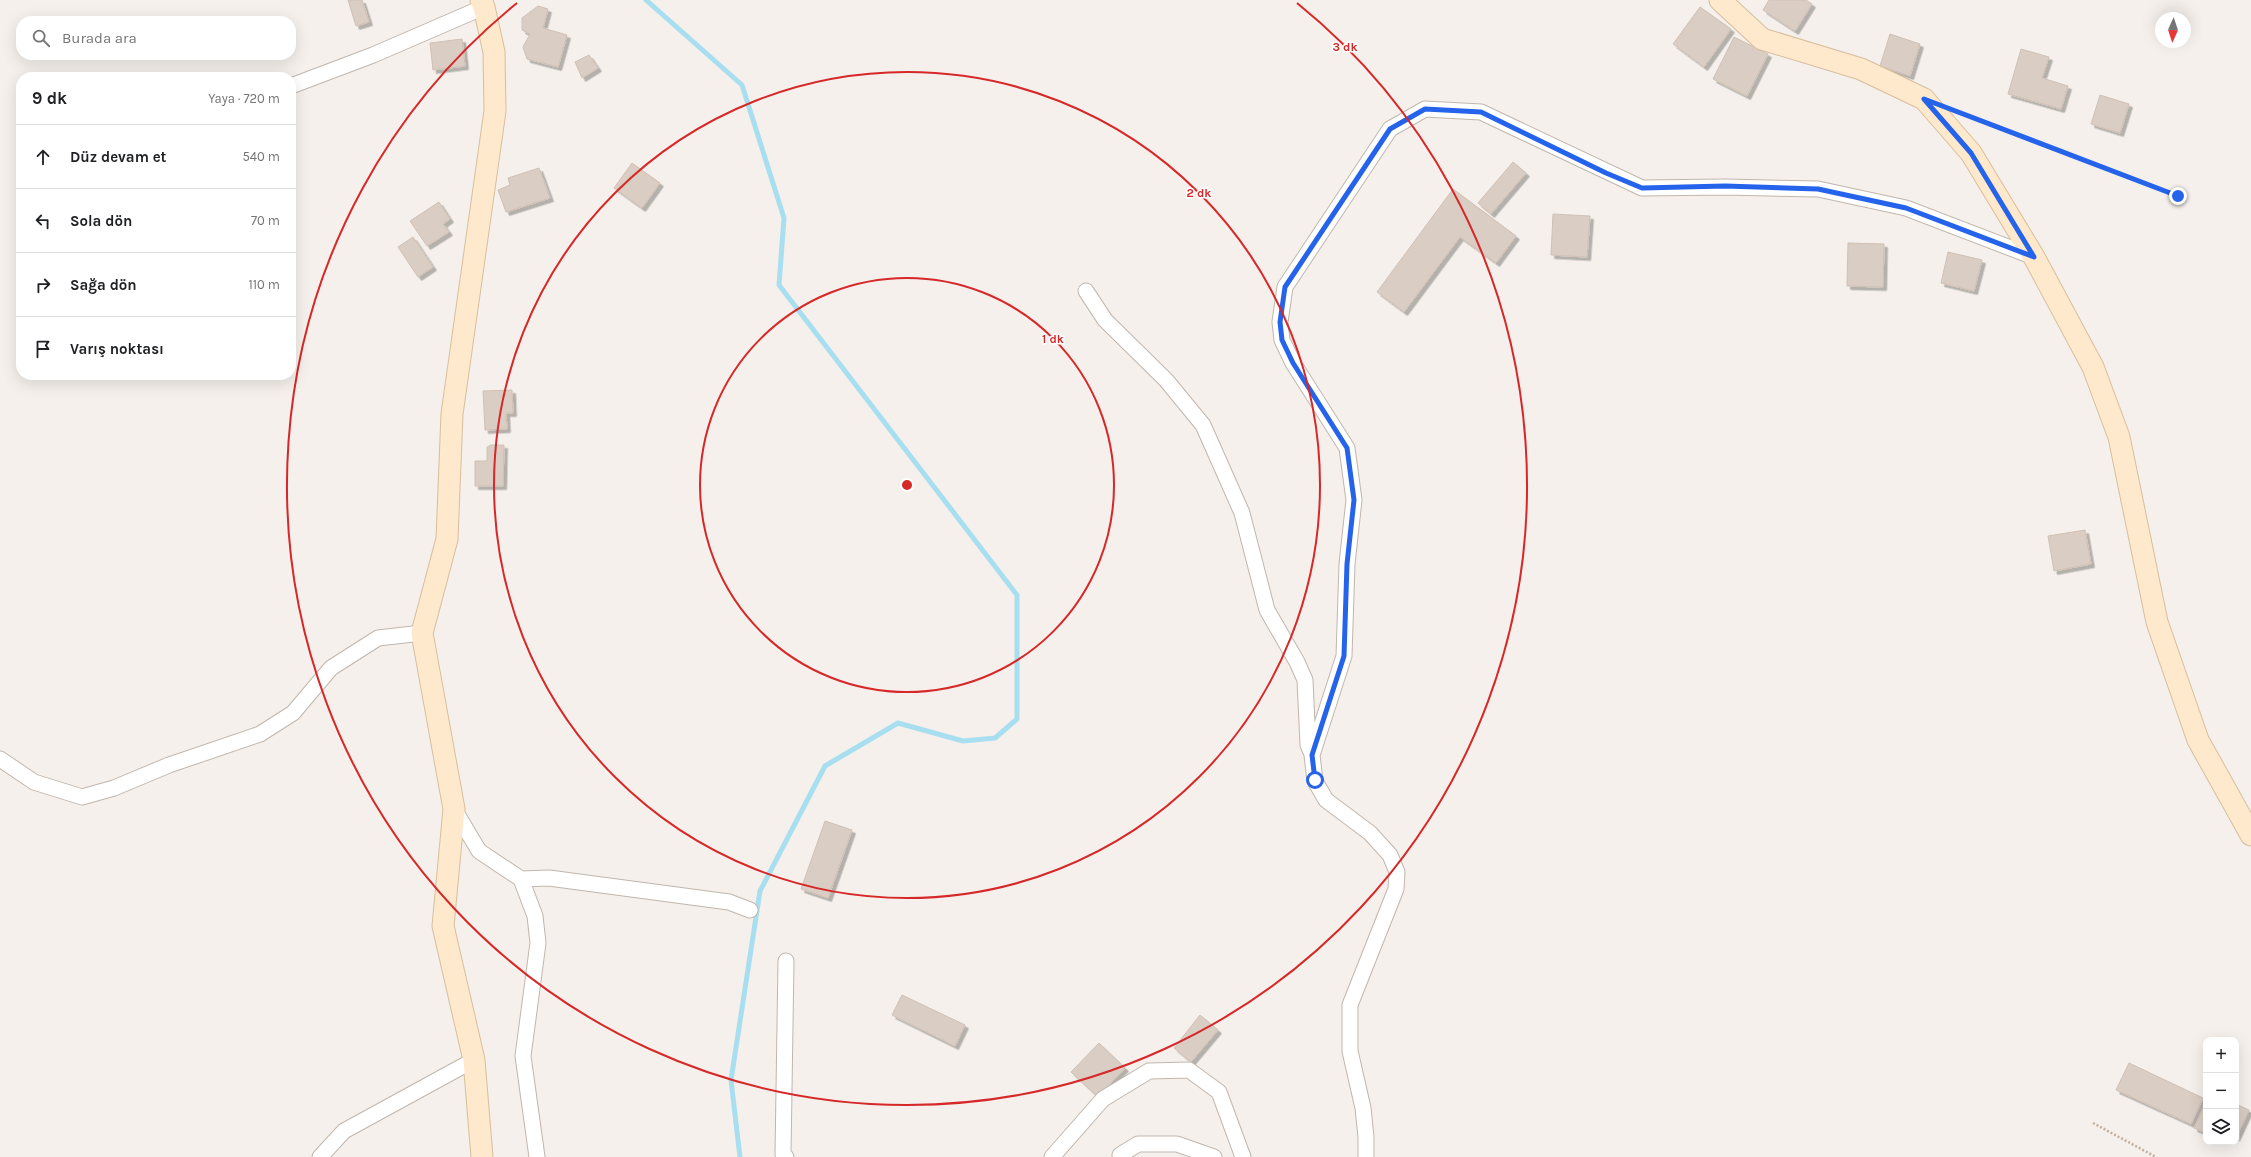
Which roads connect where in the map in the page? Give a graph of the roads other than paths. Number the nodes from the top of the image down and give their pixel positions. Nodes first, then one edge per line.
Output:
1 (1720, 0) edge
2 (482, 4) edge
3 (296, 84) edge
4 (2034, 257) junction
5 (1086, 291) dead end
6 (422, 633) junction
7 (1312, 755) junction
8 (0, 760) edge
9 (454, 810) junction
10 (2251, 835) edge
11 (521, 879) junction
12 (750, 910) dead end
13 (786, 961) dead end
14 (474, 1060) junction
15 (1120, 1156) dead end
16 (320, 1157) edge
17 (482, 1157) edge
18 (537, 1157) edge
19 (786, 1157) edge
20 (1052, 1157) edge
21 (1214, 1157) edge
22 (1243, 1157) edge
23 (1366, 1157) edge

1 - 4 street
2 - 3 street
2 - 6 street
4 - 7 street
4 - 10 street
5 - 7 street
6 - 8 street
6 - 9 street
7 - 23 street
9 - 11 street
9 - 14 street
11 - 12 street
11 - 18 street
13 - 19 street
14 - 16 street
14 - 17 street
15 - 21 street
20 - 22 street

